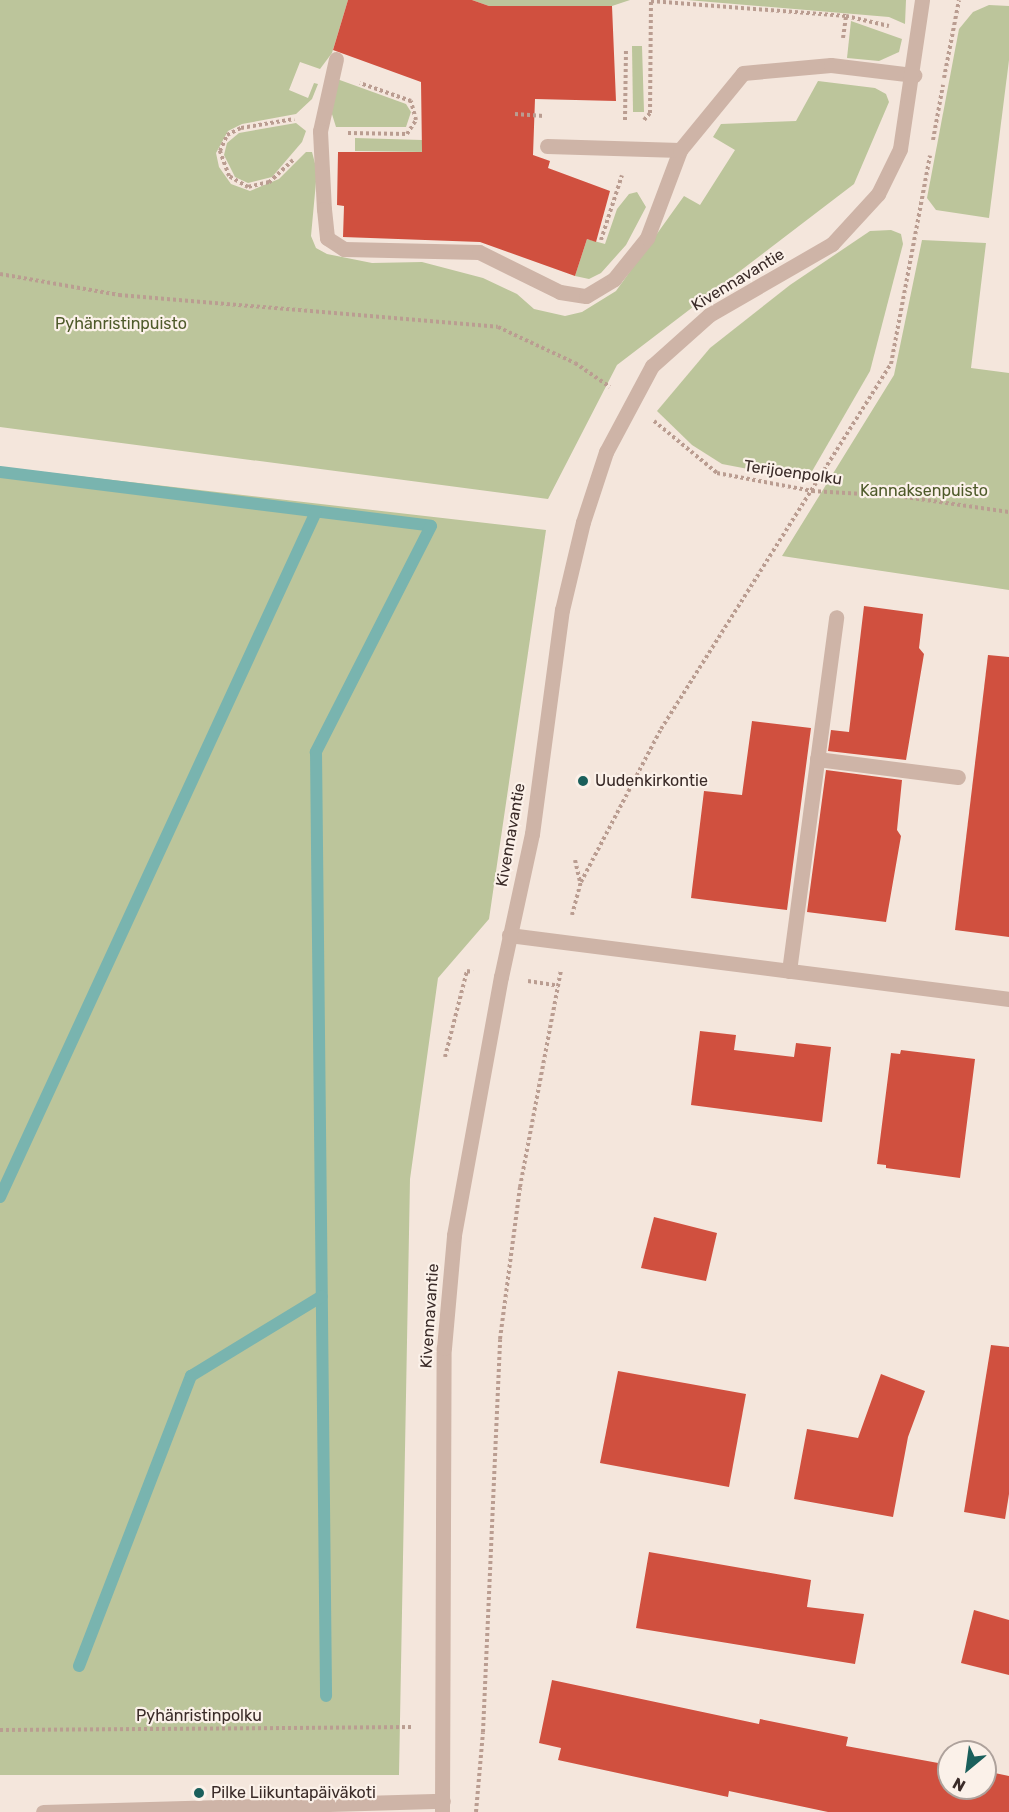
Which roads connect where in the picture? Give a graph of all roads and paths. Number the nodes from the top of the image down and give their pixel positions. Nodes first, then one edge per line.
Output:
1 (922, 0) edge
2 (958, 0) edge
3 (846, 16) junction
4 (918, 34) junction
5 (951, 40) junction
6 (626, 48) dead end
7 (334, 66) joint
8 (840, 66) junction
9 (914, 75) junction
10 (515, 114) dead end
11 (548, 116) dead end
12 (614, 120) dead end
13 (625, 120) junction
14 (320, 131) junction
15 (547, 146) dead end
16 (630, 149) junction
17 (680, 150) junction
18 (601, 240) dead end
19 (0, 274) edge
20 (630, 401) junction
21 (661, 427) dead end
22 (812, 491) junction
23 (1009, 512) edge
24 (836, 617) dead end
25 (817, 759) junction
26 (958, 777) dead end
27 (574, 860) dead end
28 (581, 882) junction
29 (509, 935) junction
30 (566, 942) junction
31 (789, 971) junction
32 (1009, 999) edge
33 (399, 1727) dead end
34 (0, 1730) edge
35 (443, 1807) edge
36 (43, 1812) edge
37 (476, 1812) edge

1 - 4 street, Kivennavantie
2 - 5 path
3 - 4 path
3 - 8 path
3 - 13 path
4 - 5 path
4 - 9 street, Kivennavantie
5 - 22 path
6 - 13 path
7 - 14 street
7 - 14 path
8 - 9 street
8 - 17 street
9 - 20 street, Kivennavantie
10 - 11 path
12 - 13 path
14 - 14 path
14 - 17 street
15 - 16 street
16 - 17 street
16 - 18 path
19 - 20 path
20 - 29 street, Kivennavantie
21 - 22 path, Terijoenpolku
22 - 23 path, Terijoenpolku
22 - 28 path
24 - 25 street
25 - 26 street
25 - 31 street
27 - 28 path
28 - 30 path
29 - 30 street
29 - 35 street, Kivennavantie
30 - 31 street
30 - 37 path
31 - 32 street
33 - 34 path, Pyhänristinpolku
35 - 36 street

